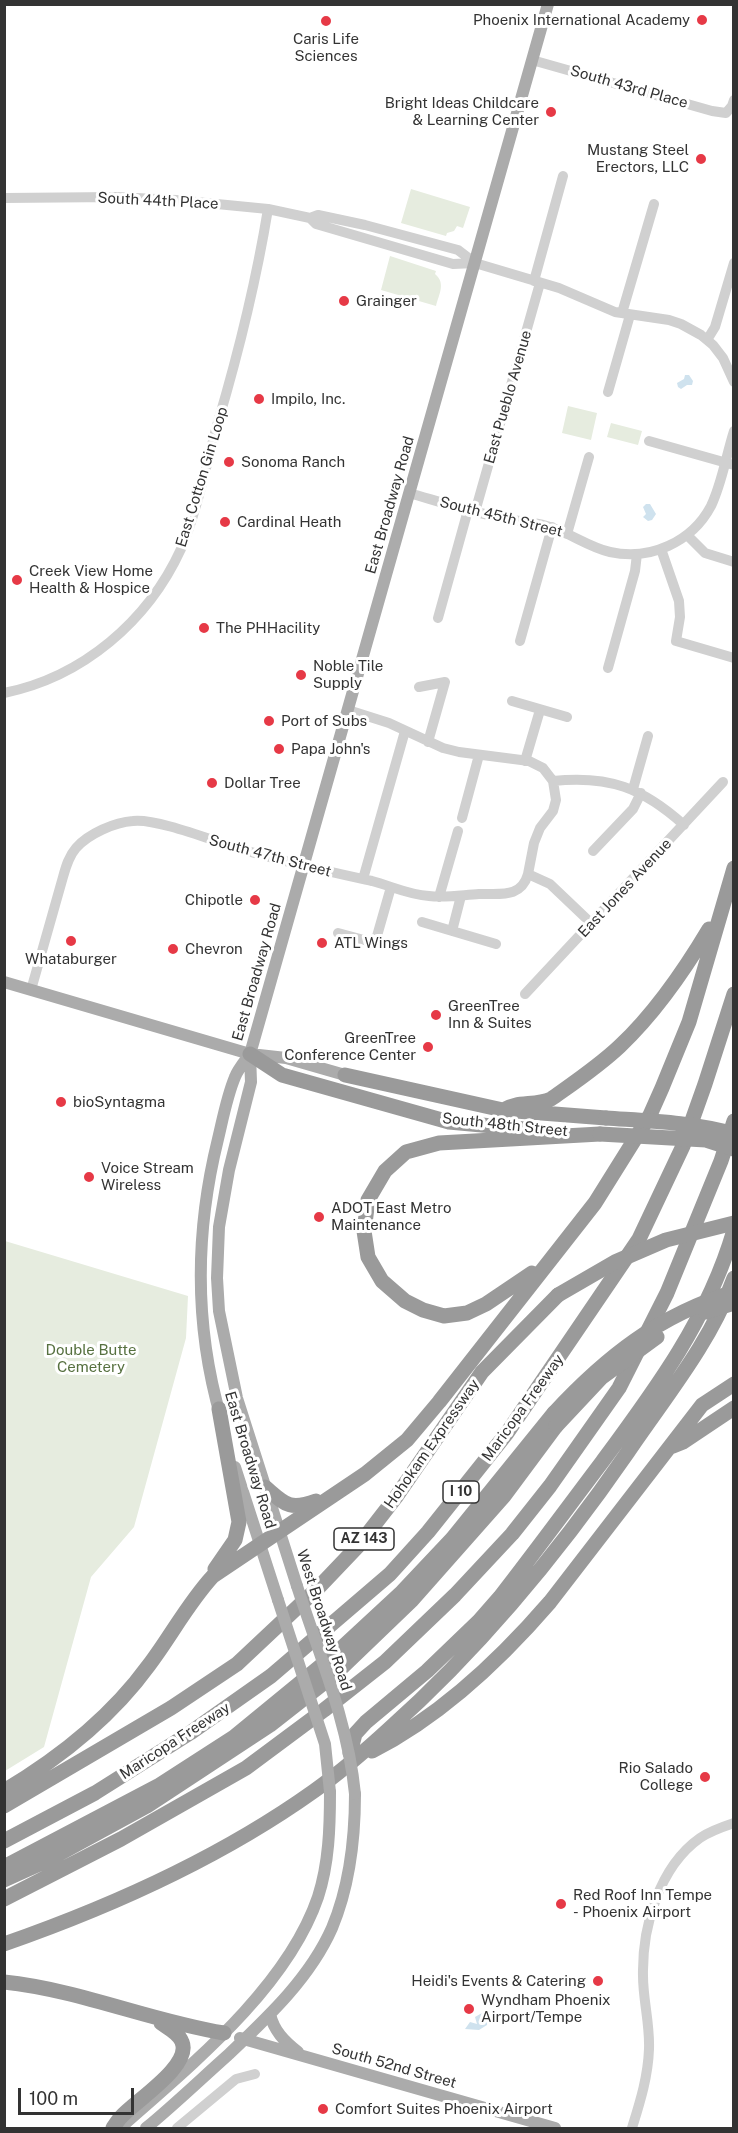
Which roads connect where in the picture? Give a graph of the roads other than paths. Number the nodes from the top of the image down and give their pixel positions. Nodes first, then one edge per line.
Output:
1 (548, 4) edge
2 (532, 60) junction
3 (734, 100) edge
4 (563, 177) dead end
5 (4, 198) edge
6 (654, 204) dead end
7 (268, 209) junction
8 (475, 262) junction
9 (734, 263) edge
10 (537, 282) junction
11 (626, 314) junction
12 (707, 340) junction
13 (734, 351) edge
14 (723, 358) junction
15 (733, 380) edge
16 (608, 392) dead end
17 (734, 431) edge
18 (649, 441) dead end
19 (589, 457) dead end
20 (729, 463) edge
21 (409, 493) junction
22 (472, 511) junction
23 (552, 527) junction
24 (567, 534) junction
25 (687, 535) junction
26 (661, 549) junction
27 (636, 554) junction
28 (734, 562) edge
29 (438, 618) dead end
30 (520, 641) dead end
31 (734, 658) edge
32 (608, 668) dead end
33 (419, 687) dead end
34 (4, 693) edge
35 (512, 701) dead end
36 (348, 710) junction
37 (540, 710) junction
38 (567, 717) dead end
39 (405, 731) junction
40 (648, 736) dead end
41 (428, 742) junction
42 (479, 755) junction
43 (525, 761) junction
44 (553, 781) junction
45 (723, 782) dead end
46 (637, 791) junction
47 (462, 818) dead end
48 (684, 825) junction
49 (458, 831) dead end
50 (593, 851) dead end
51 (304, 865) junction
52 (734, 868) edge
53 (528, 874) junction
54 (363, 879) junction
55 (391, 887) junction
56 (462, 896) junction
57 (439, 897) junction
58 (721, 910) junction
59 (422, 922) dead end
60 (591, 923) junction
61 (452, 931) junction
62 (338, 933) dead end
63 (496, 944) dead end
64 (4, 982) edge
65 (31, 990) junction
66 (525, 994) dead end
67 (734, 994) edge
68 (250, 1054) junction
69 (345, 1075) joint
70 (503, 1110) junction
71 (734, 1121) edge
72 (600, 1134) junction
73 (734, 1134) edge
74 (734, 1149) edge
75 (734, 1223) edge
76 (734, 1230) edge
77 (548, 1262) junction
78 (734, 1278) edge
79 (734, 1292) edge
80 (734, 1302) edge
81 (734, 1384) edge
82 (734, 1408) edge
83 (219, 1409) junction
84 (555, 1419) junction
85 (670, 1447) junction
86 (265, 1487) junction
87 (335, 1494) junction
88 (280, 1532) junction
89 (260, 1545) junction
90 (202, 1588) junction
91 (352, 1757) junction
92 (4, 1791) edge
93 (4, 1806) edge
94 (734, 1823) edge
95 (4, 1841) edge
96 (4, 1867) edge
97 (4, 1880) edge
98 (4, 1899) edge
99 (4, 1944) edge
100 (4, 1982) edge
101 (270, 2014) junction
102 (154, 2017) junction
103 (224, 2033) junction
104 (245, 2039) junction
105 (301, 2055) junction
106 (255, 2074) dead end
107 (113, 2128) edge
108 (120, 2128) edge
109 (146, 2128) edge
110 (177, 2128) edge
111 (555, 2128) edge
112 (632, 2128) edge

1 - 2 main road, East Broadway Road
2 - 3 street, South 43rd Place
2 - 8 main road, East Broadway Road
4 - 10 street, East Pueblo Avenue
5 - 7 street, South 44th Place
6 - 11 street
7 - 8 street, South 44th Place
7 - 34 street, East Cotton Gin Loop
8 - 10 street, South 44th Place
8 - 21 main road, East Broadway Road
9 - 12 street
10 - 11 street, South 44th Place
10 - 22 street, East Pueblo Avenue
11 - 12 street, South 44th Place
11 - 16 street
12 - 14 street, South 44th Place
13 - 14 street
14 - 15 street, South 44th Place
17 - 20 street
18 - 20 street
19 - 24 street
20 - 25 street
21 - 22 street, South 45th Street
21 - 36 main road, East Broadway Road
22 - 23 street, South 45th Street
22 - 29 street, East Pueblo Avenue
23 - 24 street, South 45th Street
23 - 30 street
24 - 27 street, South 45th Street
25 - 26 street, South 45th Street
25 - 28 street
26 - 27 street, South 45th Street
26 - 31 street
27 - 32 street
33 - 41 street
35 - 37 street
36 - 39 street
36 - 51 main road, East Broadway Road
37 - 38 street
37 - 43 street
39 - 41 street
39 - 54 street
40 - 46 street
41 - 42 street
42 - 43 street
42 - 47 street
43 - 44 street
44 - 46 street
44 - 53 street
45 - 48 street, East Jones Avenue
46 - 48 street
46 - 50 street
48 - 60 street, East Jones Avenue
49 - 57 street
51 - 54 street, South 47th Street
51 - 65 street, South 47th Street
51 - 68 main road, East Broadway Road
52 - 58 highway
53 - 56 street, South 47th Street
53 - 60 street
54 - 55 street, South 47th Street
55 - 57 street, South 47th Street
55 - 62 street
56 - 57 street, South 47th Street
56 - 61 street
58 - 70 highway
58 - 77 highway
59 - 61 street
60 - 66 street, East Jones Avenue
61 - 63 street
64 - 65 main road, South 48th Street
65 - 68 main road, South 48th Street
67 - 95 highway, Maricopa Freeway / I 10
68 - 69 main road, South 48th Street
68 - 72 highway, South 48th Street
68 - 83 main road, East Broadway Road
68 - 86 main road, West Broadway Road
69 - 70 highway, South 48th Street
70 - 73 highway, South 48th Street, bridge
71 - 98 highway
72 - 74 highway, South 48th Street, bridge
72 - 77 highway
75 - 93 highway, Hohokam Expressway / AZ 143, bridge
76 - 91 highway
77 - 87 highway
78 - 91 highway
79 - 84 highway, bridge
80 - 84 highway, bridge
81 - 85 highway
82 - 85 highway
83 - 89 main road, East Broadway Road
83 - 90 highway
84 - 96 highway
84 - 97 highway
85 - 91 highway
86 - 87 highway
86 - 88 main road, West Broadway Road
87 - 88 highway
88 - 89 highway
88 - 91 main road, West Broadway Road, bridge
89 - 90 highway
89 - 103 main road, East Broadway Road, bridge
90 - 92 highway
91 - 99 highway
91 - 101 main road, West Broadway Road, bridge
94 - 112 street
100 - 102 highway
101 - 104 main road, West Broadway Road
101 - 105 main road
102 - 103 highway
102 - 107 highway
103 - 104 main road, South 52nd Street
103 - 108 main road
104 - 105 main road, South 52nd Street
104 - 109 main road, West Broadway Road
105 - 111 main road, South 52nd Street
106 - 110 street

